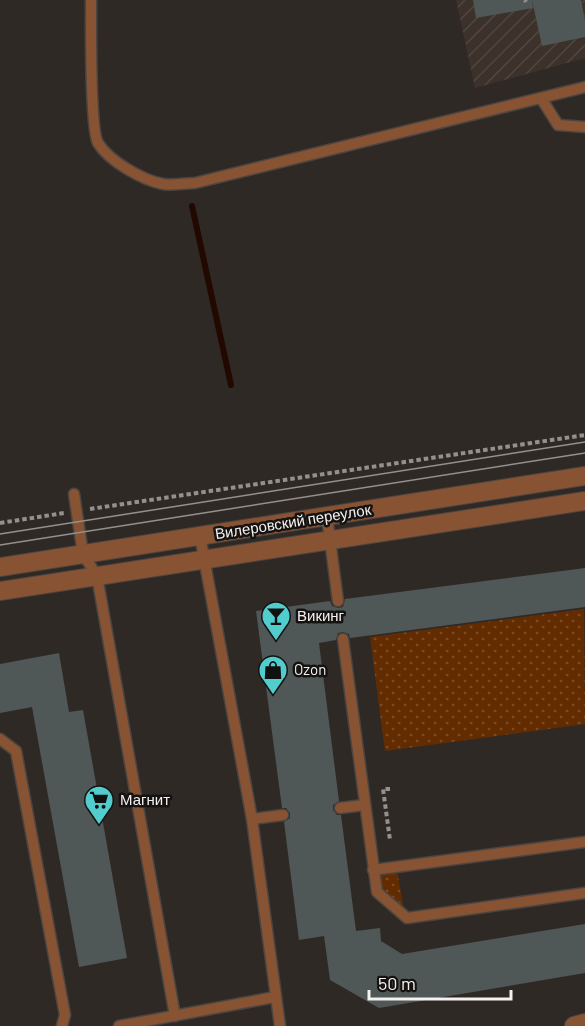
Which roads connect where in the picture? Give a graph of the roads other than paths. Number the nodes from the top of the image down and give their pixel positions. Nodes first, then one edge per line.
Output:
1 (91, 0) edge
2 (585, 87) edge
3 (541, 98) junction
4 (585, 127) edge
5 (585, 476) edge
6 (74, 494) dead end
7 (585, 501) edge
8 (327, 517) junction
9 (200, 536) junction
10 (330, 539) junction
11 (83, 554) junction
12 (204, 560) junction
13 (0, 567) edge
14 (97, 576) junction
15 (0, 591) edge
16 (338, 601) dead end
17 (343, 639) dead end
18 (0, 739) edge
19 (364, 805) junction
20 (340, 808) dead end
21 (283, 815) dead end
22 (252, 819) junction
23 (585, 842) edge
24 (373, 870) junction
25 (585, 893) edge
26 (275, 997) junction
27 (175, 1016) junction
28 (585, 1023) edge
29 (62, 1026) edge
30 (119, 1026) edge
31 (280, 1026) edge
32 (574, 1026) edge

1 - 3 lane
2 - 3 lane
3 - 4 lane
5 - 8 street, Вилеровский переулок
6 - 11 lane
7 - 10 street, Вилеровский переулок
8 - 9 street, Вилеровский переулок
8 - 10 lane
9 - 11 street, Вилеровский переулок
9 - 12 lane
10 - 12 street, Вилеровский переулок
10 - 16 lane
11 - 13 street, Вилеровский переулок
11 - 14 lane
12 - 14 street, Вилеровский переулок
12 - 22 lane
14 - 15 street, Вилеровский переулок
14 - 27 lane
17 - 19 lane
18 - 29 lane
19 - 20 lane
19 - 24 lane
21 - 22 lane
22 - 26 lane
23 - 24 lane
24 - 25 lane
26 - 27 lane
26 - 31 lane
27 - 30 lane
28 - 32 street

